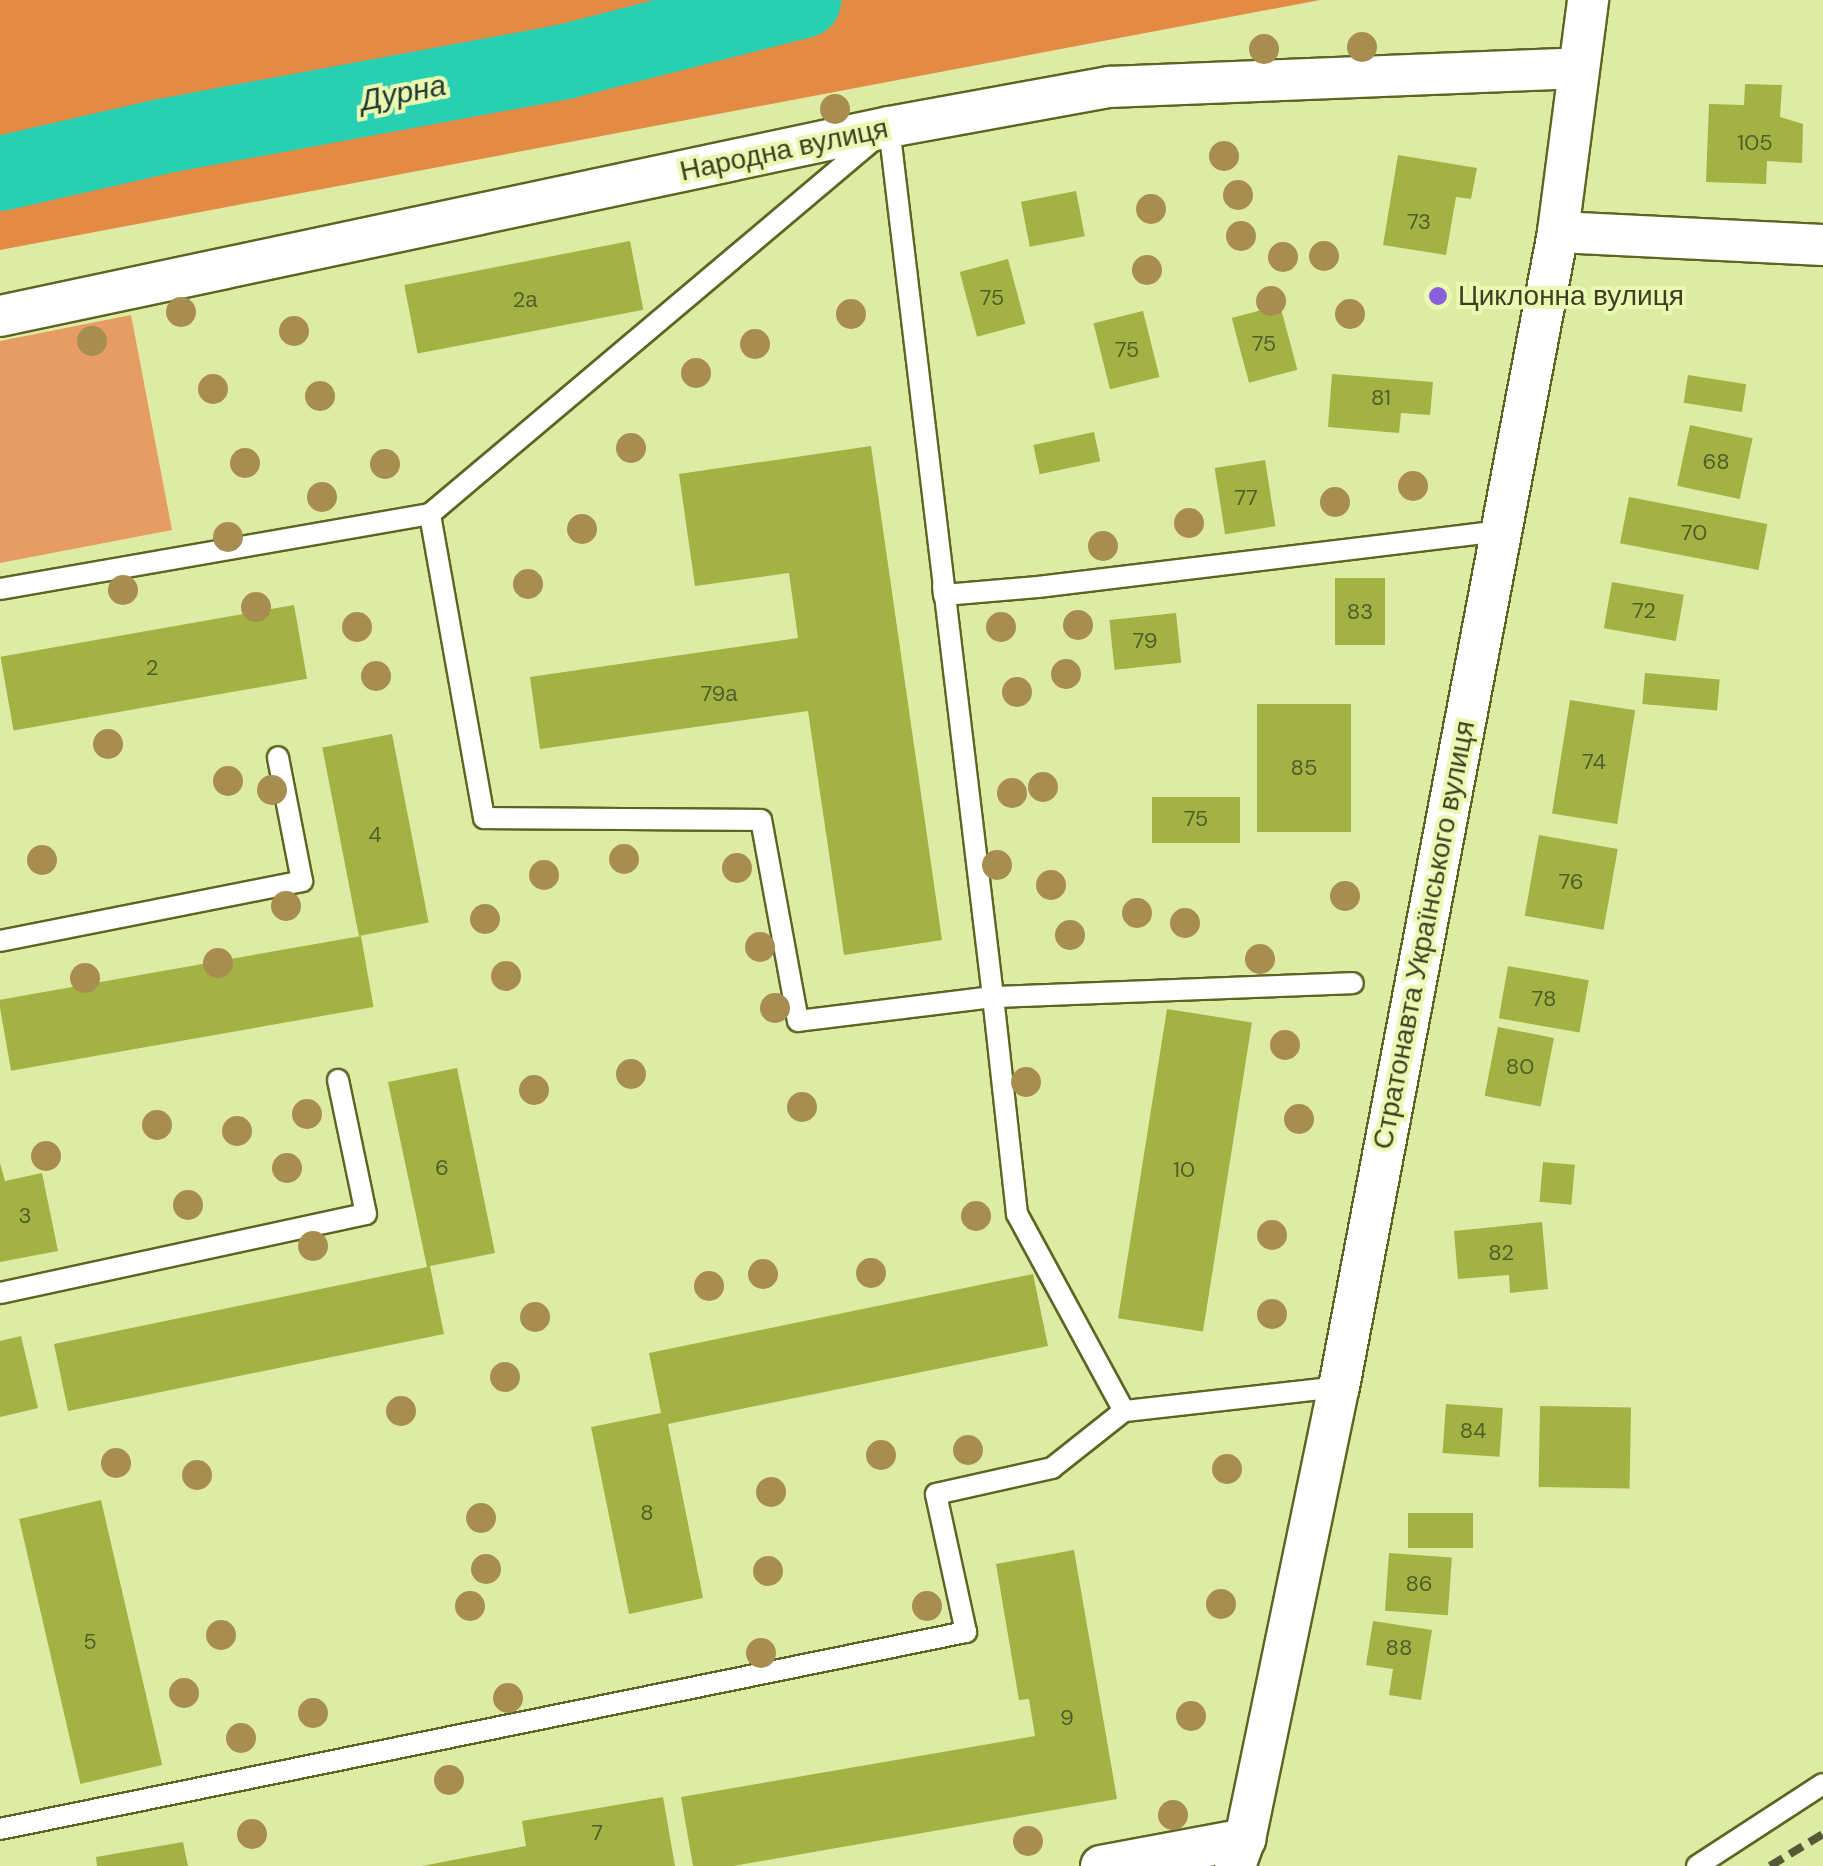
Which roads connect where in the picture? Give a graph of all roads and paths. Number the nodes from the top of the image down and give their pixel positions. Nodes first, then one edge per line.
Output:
1 (1588, 0) edge
2 (1578, 68) junction
3 (889, 128) junction
4 (1558, 232) junction
5 (1823, 246) edge
6 (0, 316) edge
7 (430, 514) junction
8 (1499, 530) junction
9 (0, 589) edge
10 (944, 596) junction
11 (278, 758) dead end
12 (0, 942) edge
13 (1353, 983) dead end
14 (994, 997) junction
15 (338, 1080) dead end
16 (0, 1292) edge
17 (1339, 1387) junction
18 (1124, 1410) junction
19 (1823, 1784) edge
20 (0, 1829) edge
21 (1240, 1852) edge
22 (1101, 1866) edge
23 (1697, 1866) edge

1 - 2 street, Стратонавта Українського вулиця
2 - 3 street, Народна вулиця
2 - 4 street, Стратонавта Українського вулиця
3 - 6 street, Народна вулиця
3 - 7 lane
3 - 10 lane
4 - 5 street
4 - 8 street, Стратонавта Українського вулиця
7 - 9 lane
7 - 14 lane
8 - 10 lane
8 - 17 street, Стратонавта Українського вулиця
10 - 14 lane
11 - 12 lane
13 - 14 lane
14 - 18 lane
15 - 16 lane
17 - 18 lane
17 - 21 street, Стратонавта Українського вулиця
18 - 20 lane
19 - 23 lane
21 - 22 street

